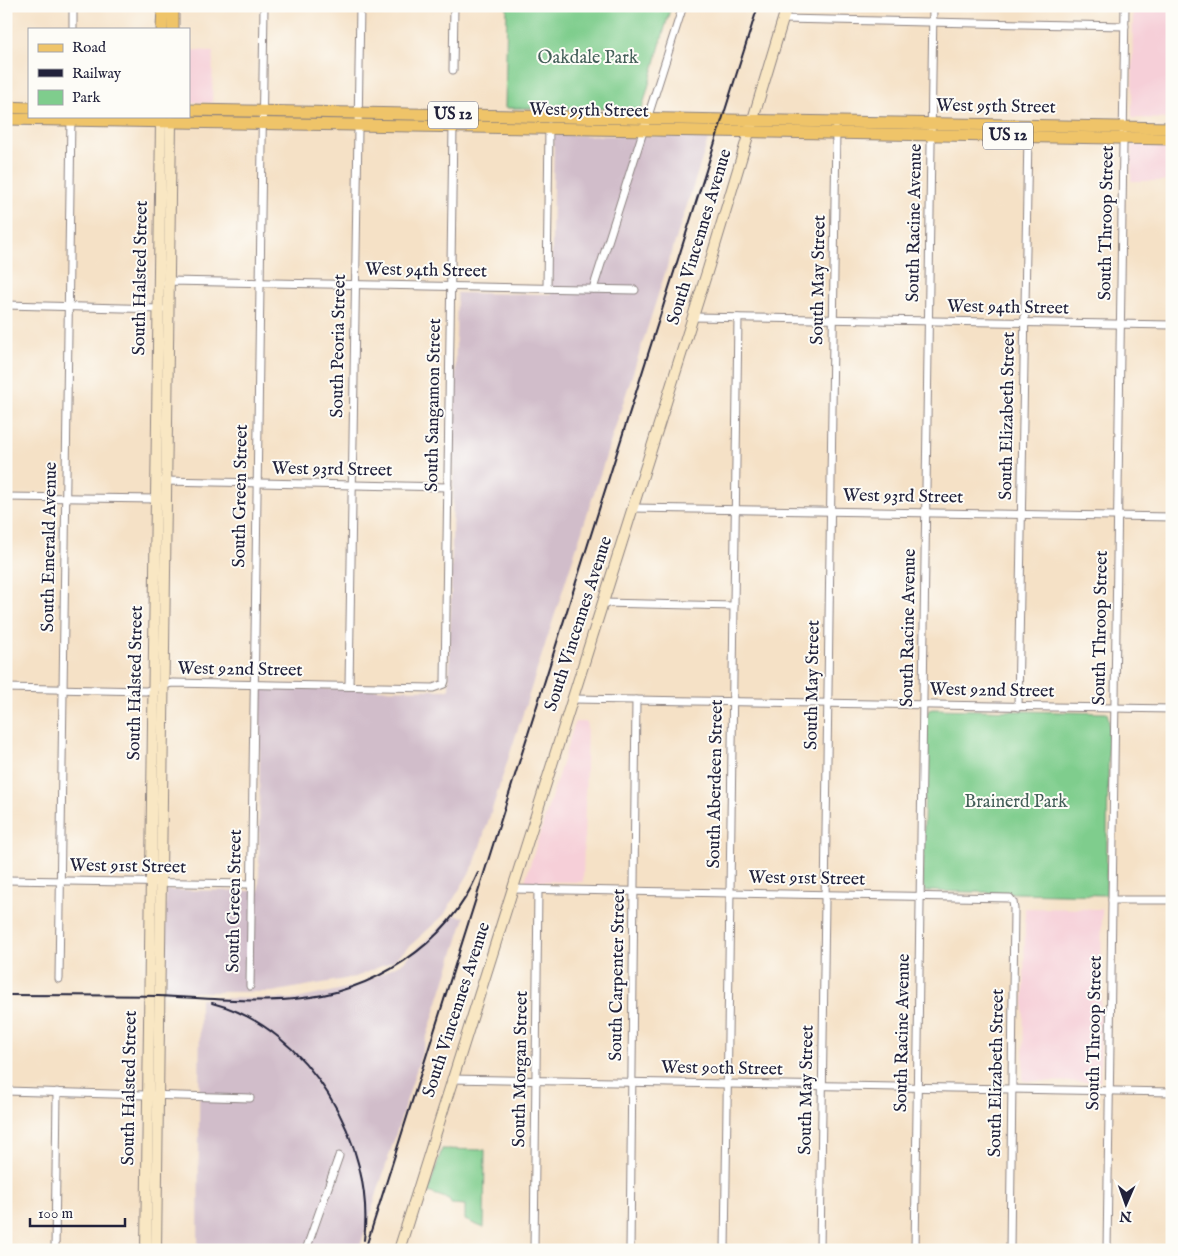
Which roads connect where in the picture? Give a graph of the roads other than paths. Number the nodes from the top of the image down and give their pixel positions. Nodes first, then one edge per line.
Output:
1 (74, 6) edge
2 (163, 6) edge
3 (173, 6) edge
4 (264, 6) edge
5 (360, 6) edge
6 (454, 6) edge
7 (683, 6) edge
8 (787, 6) edge
9 (933, 6) edge
10 (1125, 6) edge
11 (783, 19) junction
12 (933, 22) junction
13 (1125, 26) junction
14 (73, 28) edge
15 (162, 28) edge
16 (173, 28) edge
17 (453, 70) dead end
18 (6, 107) edge
19 (28, 108) edge
20 (190, 110) edge
21 (262, 117) junction
22 (71, 118) edge
23 (6, 119) edge
24 (166, 119) edge
25 (358, 119) junction
26 (549, 122) junction
27 (646, 124) junction
28 (453, 126) junction
29 (752, 126) junction
30 (836, 127) junction
31 (1172, 128) edge
32 (931, 129) junction
33 (1028, 131) junction
34 (1123, 133) junction
35 (1172, 139) edge
36 (169, 281) junction
37 (260, 283) junction
38 (355, 285) junction
39 (451, 287) junction
40 (159, 288) junction
41 (547, 288) junction
42 (593, 289) junction
43 (635, 290) dead end
44 (6, 305) edge
45 (68, 306) junction
46 (164, 310) junction
47 (693, 317) junction
48 (738, 318) junction
49 (833, 320) junction
50 (928, 321) junction
51 (1024, 323) junction
52 (1120, 324) junction
53 (1172, 325) edge
54 (161, 481) junction
55 (256, 483) junction
56 (352, 485) junction
57 (448, 487) junction
58 (6, 497) edge
59 (66, 498) junction
60 (161, 499) junction
61 (633, 508) junction
62 (735, 510) junction
63 (830, 511) junction
64 (925, 513) junction
65 (1021, 514) junction
66 (1117, 516) junction
67 (1172, 517) edge
68 (603, 603) junction
69 (734, 606) junction
70 (253, 684) junction
71 (444, 684) joint
72 (349, 686) junction
73 (159, 687) junction
74 (6, 688) edge
75 (62, 689) junction
76 (573, 699) junction
77 (636, 700) junction
78 (732, 702) junction
79 (828, 704) junction
80 (922, 705) junction
81 (1018, 707) junction
82 (1114, 708) junction
83 (1172, 709) edge
84 (6, 880) edge
85 (60, 881) junction
86 (156, 883) junction
87 (250, 884) junction
88 (513, 889) junction
89 (538, 889) junction
90 (634, 891) junction
91 (730, 893) junction
92 (825, 894) junction
93 (920, 896) junction
94 (1010, 898) joint
95 (1112, 900) junction
96 (1172, 900) edge
97 (59, 979) dead end
98 (250, 986) dead end
99 (451, 1079) junction
100 (536, 1081) junction
101 (631, 1082) junction
102 (727, 1084) junction
103 (822, 1086) junction
104 (917, 1087) junction
105 (1012, 1089) junction
106 (6, 1091) edge
107 (1109, 1091) junction
108 (57, 1092) junction
109 (1172, 1092) edge
110 (153, 1094) junction
111 (250, 1098) dead end
112 (340, 1156) dead end
113 (55, 1250) edge
114 (146, 1250) edge
115 (156, 1250) edge
116 (306, 1250) edge
117 (399, 1250) edge
118 (534, 1250) edge
119 (630, 1250) edge
120 (725, 1250) edge
121 (820, 1250) edge
122 (915, 1250) edge
123 (1010, 1250) edge
124 (1106, 1250) edge

1 - 14 street
2 - 15 main road
3 - 16 main road
4 - 21 street, South Green Street
5 - 25 street, South Peoria Street
6 - 17 street
7 - 27 street
8 - 11 main road, South Vincennes Avenue
9 - 12 street, South Racine Avenue
10 - 13 street, South Throop Street
11 - 12 street
11 - 29 main road, South Vincennes Avenue
12 - 13 street
12 - 32 street, South Racine Avenue
13 - 34 street, South Throop Street
18 - 19 main road
20 - 21 main road, West 95th Street / US 12
21 - 24 main road, West 95th Street / US 12
21 - 25 main road, West 95th Street / US 12
21 - 37 street, South Green Street
22 - 23 main road, West 95th Street / US 12
22 - 24 main road, West 95th Street / US 12
22 - 45 street, South Emerald Avenue
24 - 36 main road, South Halsted Street
24 - 40 main road, South Halsted Street
25 - 26 main road, West 95th Street / US 12
25 - 28 main road, West 95th Street / US 12
25 - 38 street, South Peoria Street
26 - 27 main road, West 95th Street / US 12
26 - 28 main road, West 95th Street / US 12
26 - 41 street
27 - 29 main road, West 95th Street / US 12
27 - 42 street
28 - 39 street, South Sangamon Street
29 - 30 main road, West 95th Street / US 12
29 - 47 main road, South Vincennes Avenue
30 - 32 main road, West 95th Street / US 12
30 - 49 street, South May Street
31 - 34 main road, West 95th Street / US 12
32 - 33 main road, West 95th Street / US 12
32 - 50 street, South Racine Avenue
33 - 34 main road, West 95th Street / US 12
33 - 51 street, South Elizabeth Street
34 - 35 main road, West 95th Street / US 12
34 - 52 street, South Throop Street
36 - 37 street, West 94th Street
36 - 40 street
36 - 46 main road, South Halsted Street
37 - 38 street, West 94th Street
37 - 55 street, South Green Street
38 - 39 street, West 94th Street
38 - 56 street, South Peoria Street
39 - 41 street, West 94th Street
39 - 57 street, South Sangamon Street
40 - 46 main road, South Halsted Street
41 - 42 street, West 94th Street
42 - 43 street, West 94th Street
44 - 45 street
45 - 46 street
45 - 59 street, South Emerald Avenue
46 - 54 main road, South Halsted Street
47 - 48 street, West 94th Street
47 - 61 main road, South Vincennes Avenue
48 - 49 street, West 94th Street
48 - 62 street, South Aberdeen Street
49 - 50 street, West 94th Street
49 - 63 street, South May Street
50 - 51 street, West 94th Street
50 - 64 street, South Racine Avenue
51 - 52 street, West 94th Street
51 - 65 street, South Elizabeth Street
52 - 53 street, West 94th Street
52 - 66 street, South Throop Street
54 - 55 street, West 93rd Street
54 - 60 main road, South Halsted Street
55 - 56 street, West 93rd Street
55 - 70 street, South Green Street
56 - 57 street, West 93rd Street
56 - 72 street, South Peoria Street
57 - 71 street, South Sangamon Street
58 - 59 street
59 - 60 street
59 - 75 street, South Emerald Avenue
60 - 73 main road, South Halsted Street
61 - 62 street, West 93rd Street
61 - 68 main road, South Vincennes Avenue
62 - 63 street, West 93rd Street
62 - 69 street, South Aberdeen Street
63 - 64 street, West 93rd Street
63 - 79 street, South May Street
64 - 65 street, West 93rd Street
64 - 80 street, South Racine Avenue
65 - 66 street, West 93rd Street
65 - 81 street, South Elizabeth Street
66 - 67 street, West 93rd Street
66 - 82 street, South Throop Street
68 - 69 street
68 - 76 main road, South Vincennes Avenue
69 - 78 street, South Aberdeen Street
70 - 72 street, West 92nd Street
70 - 73 street, West 92nd Street
70 - 87 street, South Green Street
71 - 72 street, West 92nd Street
73 - 75 street, West 92nd Street
73 - 86 main road, South Halsted Street
74 - 75 street, West 92nd Street
75 - 85 street, South Emerald Avenue
76 - 77 street, West 92nd Street
76 - 88 main road, South Vincennes Avenue
77 - 78 street, West 92nd Street
77 - 90 street, South Carpenter Street
78 - 79 street, West 92nd Street
78 - 91 street, South Aberdeen Street
79 - 80 street, West 92nd Street
79 - 92 street, South May Street
80 - 81 street, West 92nd Street
80 - 93 street, South Racine Avenue
81 - 82 street, West 92nd Street
82 - 83 street, West 92nd Street
82 - 95 street, South Throop Street
84 - 85 street, West 91st Street
85 - 86 street, West 91st Street
85 - 97 street, South Emerald Avenue
86 - 87 street, West 91st Street
86 - 110 main road, South Halsted Street
87 - 98 street, South Green Street
88 - 89 street, West 91st Street
88 - 99 main road, South Vincennes Avenue
89 - 90 street, West 91st Street
89 - 100 street, South Morgan Street
90 - 91 street, West 91st Street
90 - 101 street, South Carpenter Street
91 - 92 street, West 91st Street
91 - 102 street, South Aberdeen Street
92 - 93 street, West 91st Street
92 - 103 street, South May Street
93 - 94 street, West 91st Street
93 - 104 street, South Racine Avenue
94 - 105 street, South Elizabeth Street
95 - 96 street
95 - 107 street, South Throop Street
99 - 100 street, West 90th Street
99 - 117 main road, South Vincennes Avenue
100 - 101 street, West 90th Street
100 - 118 street, South Morgan Street
101 - 102 street, West 90th Street
101 - 119 street, South Carpenter Street
102 - 103 street, West 90th Street
102 - 120 street, South Aberdeen Street
103 - 104 street, West 90th Street
103 - 121 street, South May Street
104 - 105 street, West 90th Street
104 - 122 street, South Racine Avenue
105 - 107 street, West 90th Street
105 - 123 street, South Elizabeth Street
106 - 108 street
107 - 109 street, West 90th Street
107 - 124 street, South Throop Street
108 - 110 street
108 - 113 street
110 - 111 street
110 - 114 main road, South Halsted Street
110 - 115 main road, South Halsted Street
112 - 116 street

